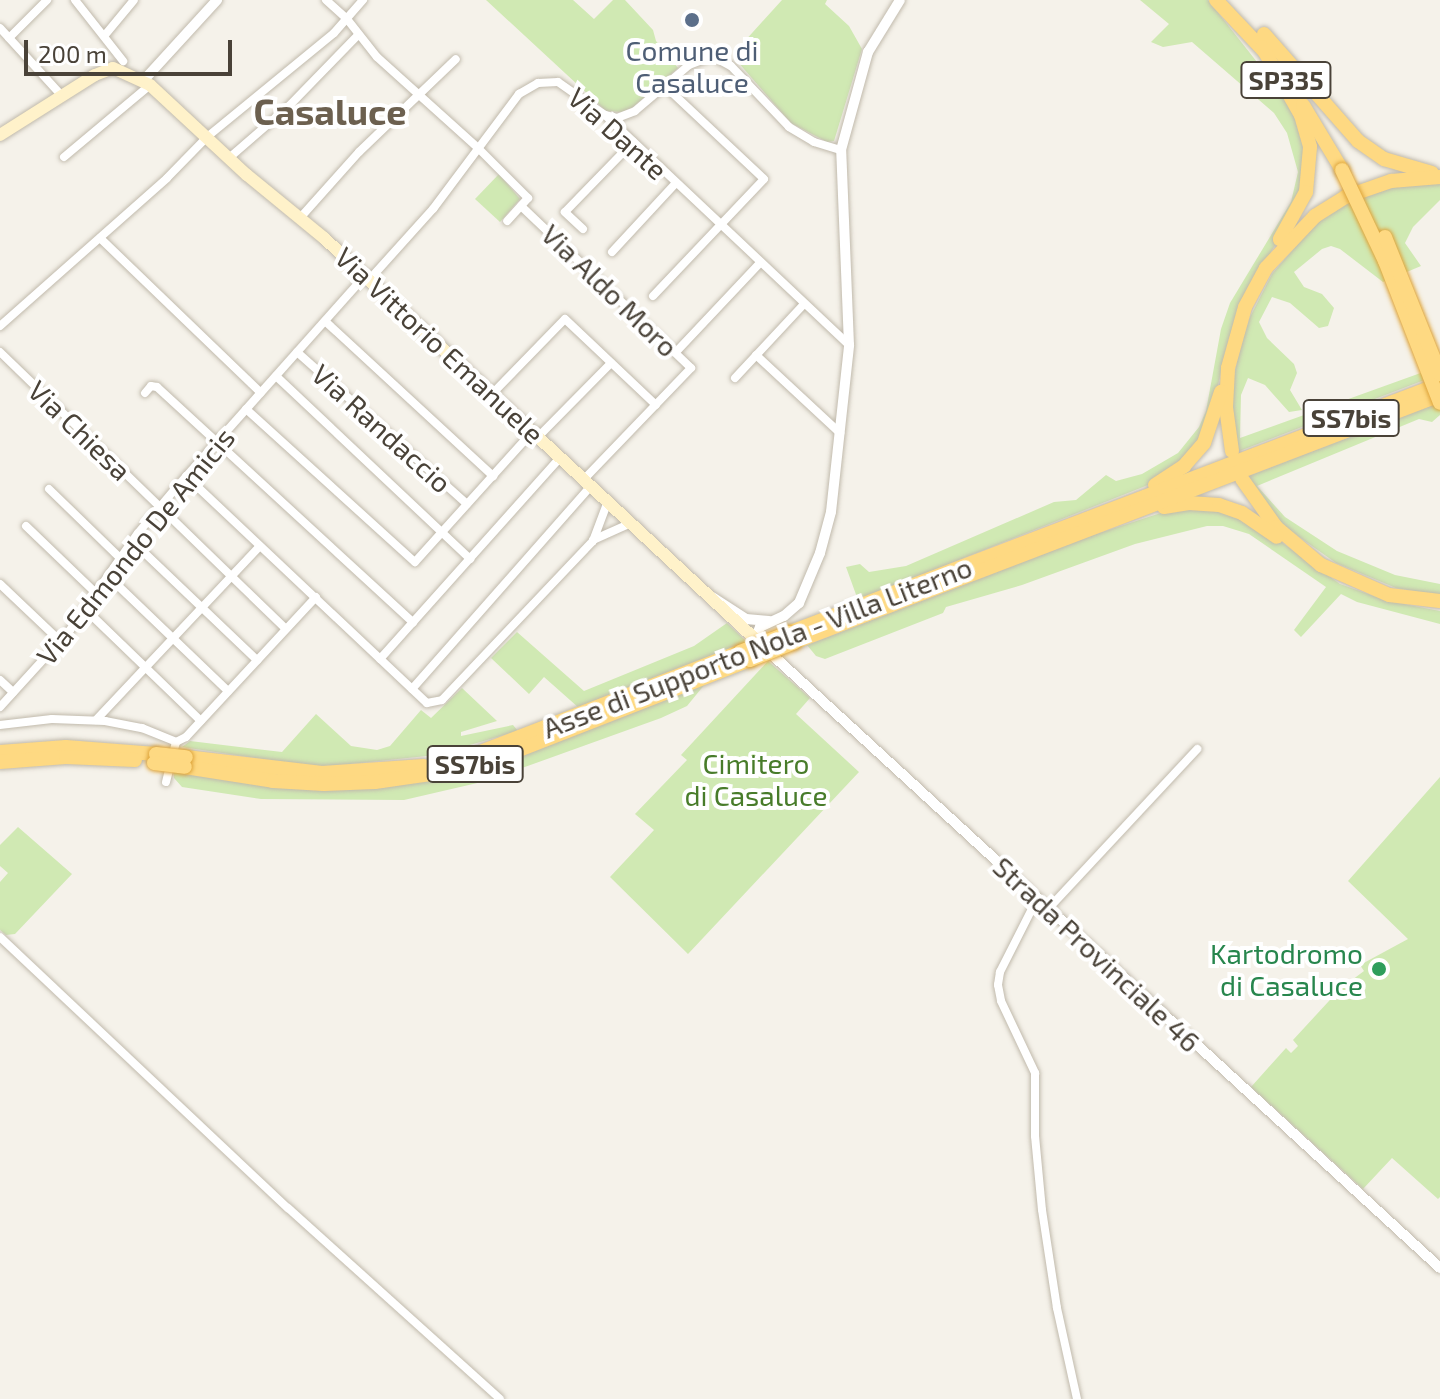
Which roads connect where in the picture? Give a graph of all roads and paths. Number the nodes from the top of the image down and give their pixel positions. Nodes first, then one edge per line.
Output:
1 (47, 0) edge
2 (75, 0) edge
3 (134, 0) edge
4 (217, 0) edge
5 (326, 0) edge
6 (363, 0) edge
7 (900, 0) edge
8 (1216, 0) edge
9 (1230, 0) edge
10 (347, 19) junction
11 (0, 28) edge
12 (105, 35) junction
13 (358, 35) junction
14 (9, 38) junction
15 (1263, 40) junction
16 (456, 59) dead end
17 (118, 64) junction
18 (146, 83) junction
19 (665, 86) junction
20 (418, 94) junction
21 (62, 96) junction
22 (605, 115) junction
23 (1, 132) edge
24 (207, 137) junction
25 (633, 142) junction
26 (478, 148) junction
27 (841, 150) junction
28 (64, 157) dead end
29 (229, 158) junction
30 (1346, 168) junction
31 (1440, 176) edge
32 (675, 184) junction
33 (521, 206) junction
34 (300, 218) junction
35 (507, 221) dead end
36 (720, 226) junction
37 (583, 229) dead end
38 (100, 238) junction
39 (612, 252) dead end
40 (760, 263) junction
41 (1266, 268) junction
42 (367, 278) junction
43 (653, 296) dead end
44 (804, 304) junction
45 (325, 321) junction
46 (0, 326) edge
47 (849, 345) junction
48 (0, 352) edge
49 (297, 352) junction
50 (676, 352) junction
51 (756, 355) junction
52 (611, 363) junction
53 (1228, 368) junction
54 (1440, 374) edge
55 (276, 376) junction
56 (735, 378) dead end
57 (1440, 384) edge
58 (145, 393) dead end
59 (261, 393) junction
60 (491, 395) junction
61 (1440, 395) edge
62 (1440, 403) edge
63 (656, 405) junction
64 (246, 409) junction
65 (841, 434) junction
66 (535, 435) junction
67 (216, 443) junction
68 (1232, 451) dead end
69 (560, 458) junction
70 (186, 476) junction
71 (493, 476) junction
72 (1242, 479) dead end
73 (588, 482) junction
74 (49, 489) dead end
75 (608, 501) junction
76 (467, 504) junction
77 (159, 507) junction
78 (1111, 509) junction
79 (1132, 514) junction
80 (631, 523) junction
81 (26, 526) dead end
82 (441, 532) junction
83 (132, 541) junction
84 (593, 541) junction
85 (260, 546) junction
86 (1312, 558) junction
87 (121, 559) junction
88 (470, 559) junction
89 (109, 577) junction
90 (231, 577) junction
91 (0, 584) edge
92 (97, 594) junction
93 (316, 597) junction
94 (710, 597) junction
95 (1401, 598) junction
96 (1440, 601) edge
97 (202, 607) junction
98 (85, 609) junction
99 (1440, 609) edge
100 (775, 620) junction
101 (413, 622) junction
102 (286, 629) junction
103 (173, 638) junction
104 (792, 638) junction
105 (755, 639) junction
106 (60, 641) junction
107 (776, 658) junction
108 (380, 659) junction
109 (257, 660) junction
110 (146, 668) junction
111 (0, 680) edge
112 (412, 689) junction
113 (228, 691) junction
114 (13, 692) junction
115 (0, 707) edge
116 (96, 720) junction
117 (201, 721) junction
118 (0, 725) edge
119 (176, 742) junction
120 (1197, 749) dead end
121 (0, 752) edge
122 (155, 758) junction
123 (0, 762) edge
124 (166, 782) dead end
125 (1037, 899) junction
126 (1048, 909) junction
127 (0, 937) edge
128 (1440, 1268) edge
129 (500, 1399) edge
130 (1077, 1399) edge

1 - 14 street
2 - 12 street
3 - 12 street
4 - 18 street
5 - 10 street
6 - 10 street
7 - 27 street
8 - 15 highway, SP335
9 - 15 highway, SP335
10 - 13 street
10 - 24 street
11 - 14 street
12 - 17 street
13 - 20 street
13 - 29 street
14 - 21 street
15 - 30 highway, SP335
15 - 31 highway
15 - 41 highway
16 - 20 street
17 - 18 main road, Via Vittorio Emanuele
17 - 21 main road
18 - 24 main road, Via Vittorio Emanuele
18 - 28 street
19 - 22 street
19 - 27 street
19 - 36 street
20 - 26 street
20 - 34 street
21 - 23 main road
22 - 25 street, Via Dante
22 - 26 street, Via Dante
24 - 29 main road, Via Vittorio Emanuele
24 - 38 street
25 - 32 street, Via Dante
25 - 37 street
26 - 33 street
26 - 42 street, Via Dante
27 - 47 street
29 - 34 main road, Via Vittorio Emanuele
30 - 54 highway, SP335, bridge
30 - 62 highway, SP335, bridge
31 - 41 highway
32 - 36 street, Via Dante
32 - 39 street
33 - 35 street
33 - 50 street, Via Aldo Moro
34 - 42 main road, Via Vittorio Emanuele
36 - 40 street, Via Dante
36 - 43 street
38 - 46 street
38 - 59 street
40 - 44 street, Via Dante
40 - 50 street
41 - 53 highway
42 - 45 street, Via Edmondo De Amicis
42 - 60 main road, Via Vittorio Emanuele
44 - 47 street, Via Dante
44 - 51 street
45 - 49 street, Via Edmondo De Amicis
45 - 71 street
47 - 65 street
48 - 77 street, Via Chiesa
49 - 55 street, Via Edmondo De Amicis
49 - 76 street, Via Randaccio
50 - 63 street, Via Aldo Moro
51 - 56 street
51 - 65 street
52 - 60 street
52 - 63 street
52 - 66 street
53 - 68 highway
53 - 78 highway
55 - 59 street, Via Edmondo De Amicis
55 - 82 street
57 - 78 highway, Asse di Supporto Nola - Villa Literno / SS7bis
58 - 67 street
59 - 64 street, Via Edmondo De Amicis
60 - 66 main road, Via Vittorio Emanuele
61 - 79 highway, Asse di Supporto Nola - Villa Literno / SS7bis
63 - 73 street, Via Aldo Moro
64 - 67 street, Via Edmondo De Amicis
64 - 82 street
65 - 100 street
66 - 69 main road, Via Vittorio Emanuele
66 - 71 street
67 - 70 street, Via Edmondo De Amicis
67 - 101 street
69 - 73 main road, Via Vittorio Emanuele
69 - 88 street
70 - 77 street, Via Edmondo De Amicis
70 - 85 street
71 - 76 street
72 - 86 highway
73 - 75 main road, Via Vittorio Emanuele
73 - 112 street, Via Aldo Moro
74 - 87 street
75 - 80 main road, Via Vittorio Emanuele
75 - 84 street
76 - 82 street
77 - 83 street, Via Edmondo De Amicis
77 - 90 street, Via Chiesa
78 - 104 highway, Asse di Supporto Nola - Villa Literno / SS7bis
79 - 86 highway
79 - 104 highway, Asse di Supporto Nola - Villa Literno / SS7bis
80 - 84 street
80 - 94 main road, Via Vittorio Emanuele
81 - 92 street
82 - 88 street
83 - 87 street, Via Edmondo De Amicis
83 - 97 street
84 - 112 street
85 - 90 street
85 - 93 street
86 - 95 highway
87 - 89 street, Via Edmondo De Amicis
88 - 101 street
89 - 92 street, Via Edmondo De Amicis
89 - 103 street
90 - 97 street
90 - 102 street, Via Chiesa
91 - 106 street
92 - 98 street, Via Edmondo De Amicis
93 - 102 street
93 - 108 street
94 - 100 street
94 - 105 main road, Via Vittorio Emanuele
95 - 96 highway
95 - 99 highway
97 - 103 street
97 - 109 street
98 - 106 street, Via Edmondo De Amicis
98 - 110 street
100 - 105 street
100 - 107 street
101 - 108 street
102 - 109 street
103 - 110 street
103 - 113 street
104 - 122 highway, Asse di Supporto Nola - Villa Literno / SS7bis, bridge
105 - 107 street, Strada Provinciale 46
106 - 114 street, Via Edmondo De Amicis
107 - 125 street, Strada Provinciale 46
108 - 112 street
109 - 113 street
110 - 116 street
110 - 117 street
111 - 114 street
113 - 117 street
114 - 115 street, Via Edmondo De Amicis
116 - 118 street
116 - 119 street
117 - 119 street
119 - 124 street
120 - 126 street
121 - 122 highway, Asse di Supporto Nola - Villa Literno / SS7bis
122 - 123 highway, Asse di Supporto Nola - Villa Literno / SS7bis
125 - 126 street, Strada Provinciale 46
125 - 130 street
126 - 128 street, Strada Provinciale 46
127 - 129 street

